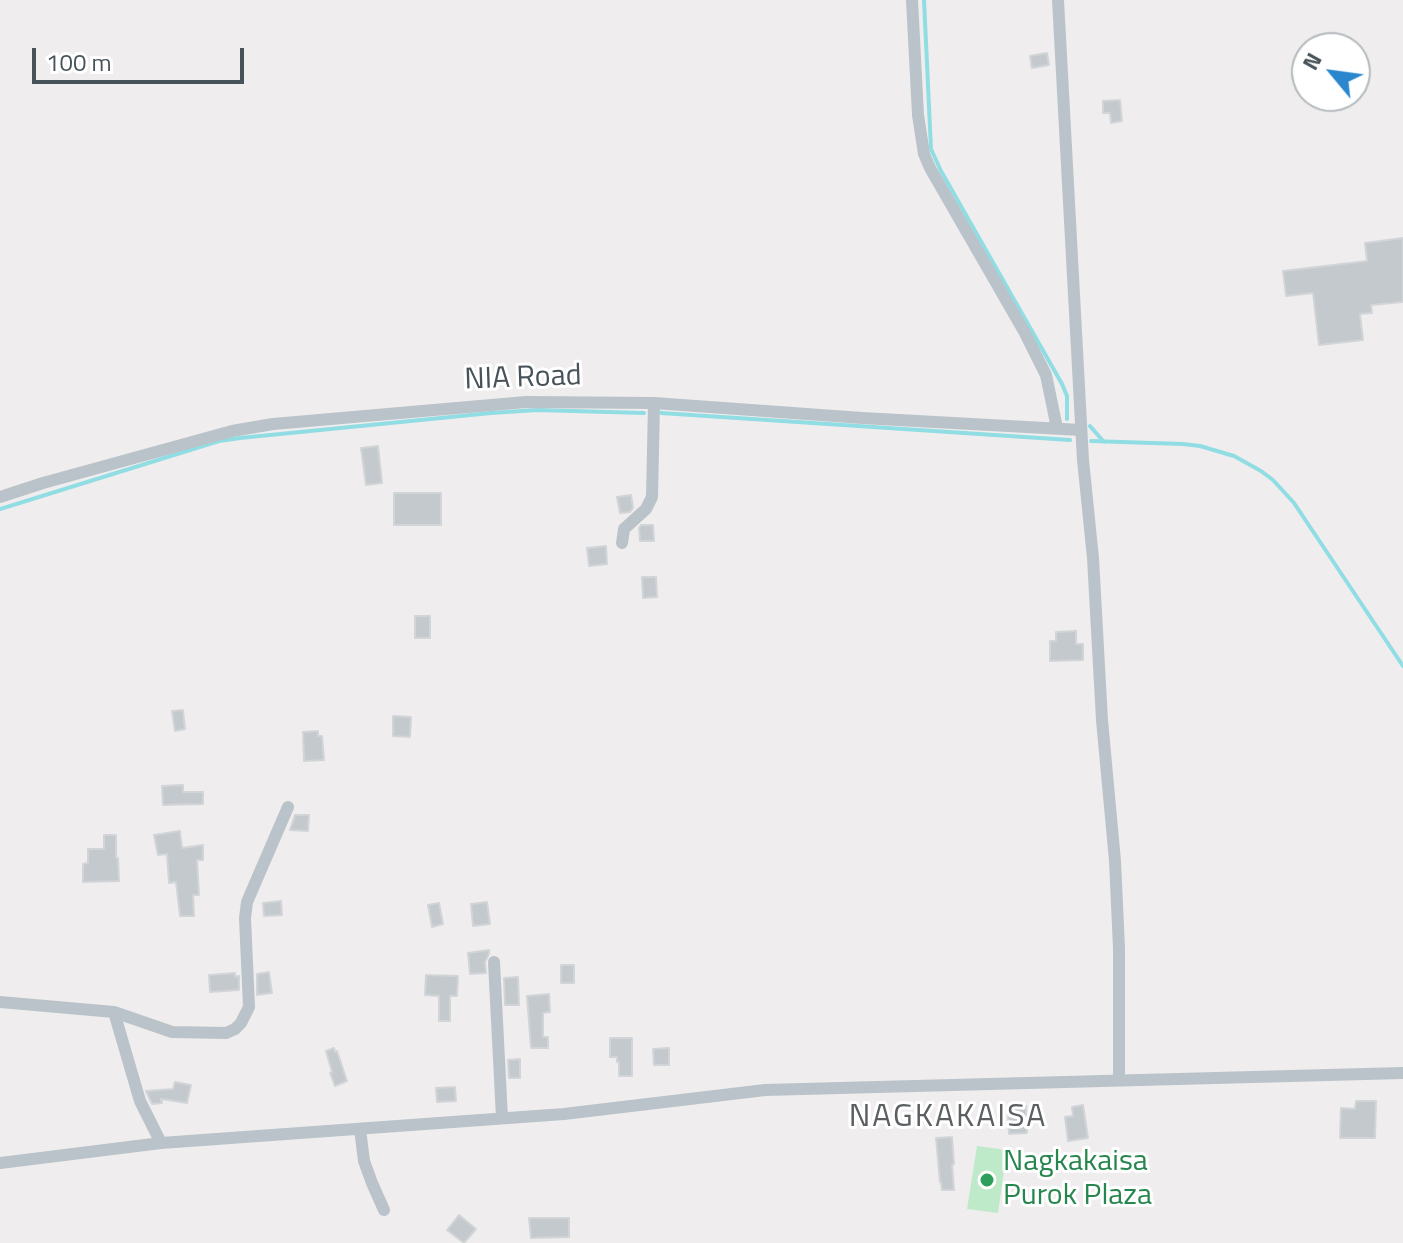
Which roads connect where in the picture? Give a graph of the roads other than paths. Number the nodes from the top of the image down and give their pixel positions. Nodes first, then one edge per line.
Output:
1 (912, 0) edge
2 (1058, 0) edge
3 (654, 403) junction
4 (1057, 428) junction
5 (1081, 430) junction
6 (0, 497) edge
7 (622, 543) dead end
8 (288, 807) dead end
9 (494, 962) dead end
10 (0, 1002) edge
11 (114, 1012) junction
12 (1403, 1073) edge
13 (1119, 1080) junction
14 (502, 1118) junction
15 (360, 1129) junction
16 (161, 1143) junction
17 (0, 1163) edge
18 (384, 1210) dead end

1 - 4 street
2 - 5 street
3 - 4 street, NIA Road
3 - 6 street, NIA Road
3 - 7 street
4 - 5 street, NIA Road
5 - 13 street
8 - 11 street
9 - 14 street
10 - 11 street
11 - 16 street
12 - 13 street
13 - 14 street
14 - 15 street
15 - 16 street
15 - 18 street
16 - 17 street

